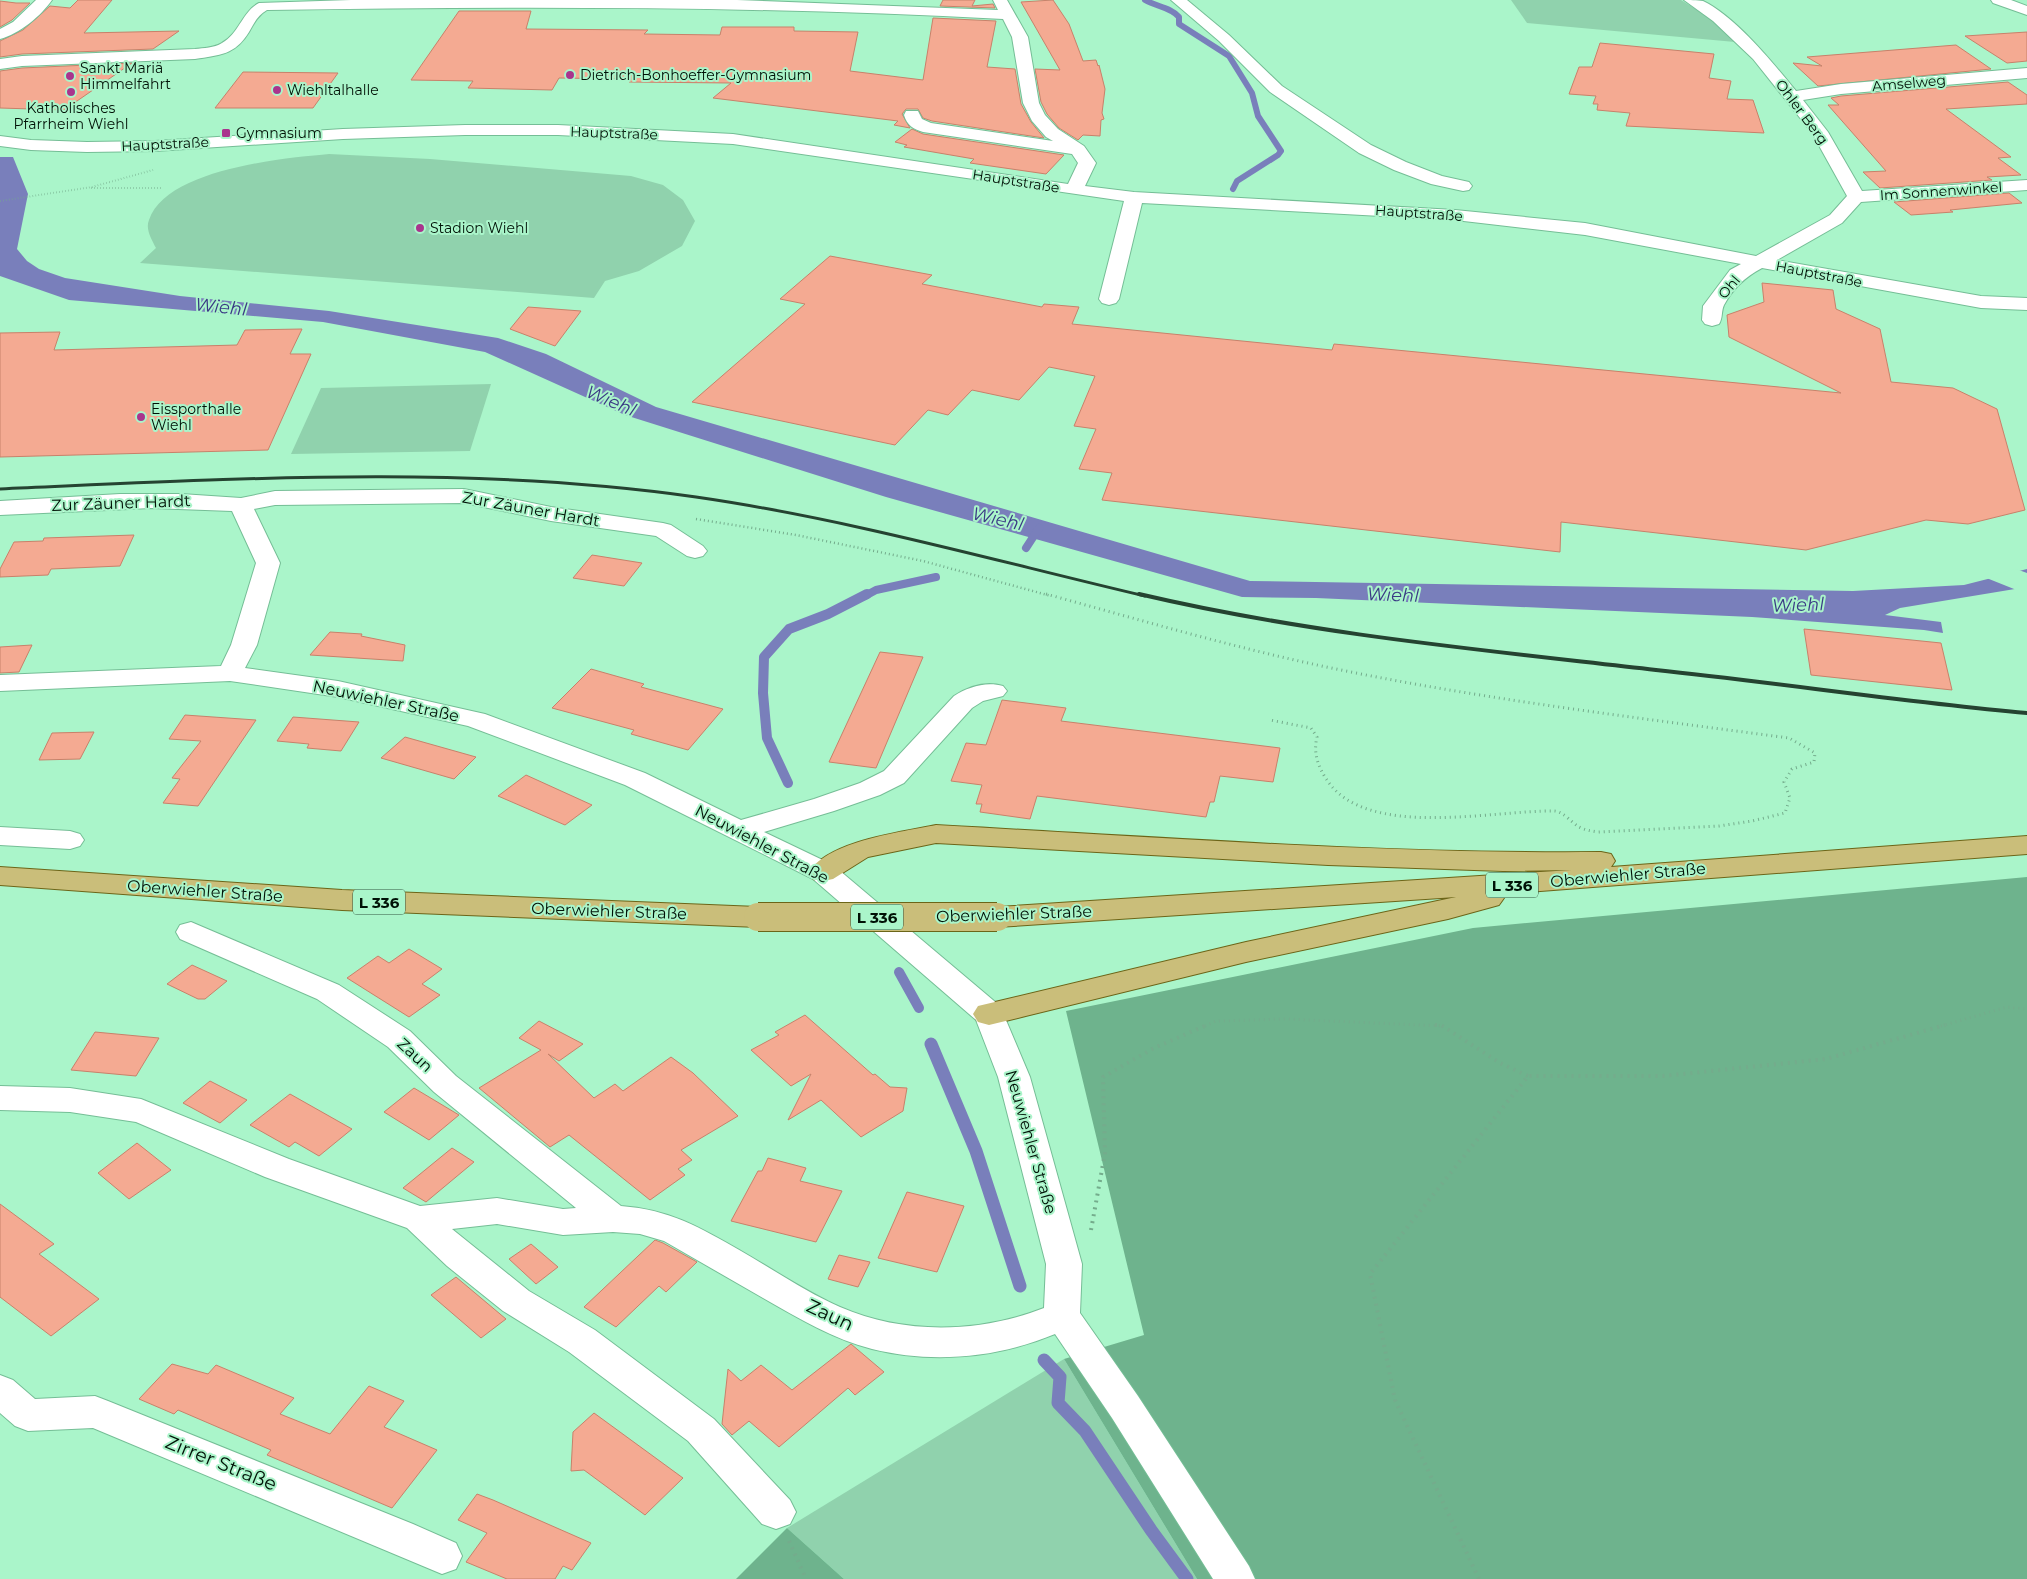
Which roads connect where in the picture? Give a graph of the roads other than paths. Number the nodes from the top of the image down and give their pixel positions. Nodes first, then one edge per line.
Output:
1 (45, 0) edge
2 (1178, 0) edge
3 (1691, 0) edge
4 (1998, 0) edge
5 (1004, 7) edge
6 (2027, 11) edge
7 (0, 34) edge
8 (5, 64) edge
9 (2027, 73) edge
10 (1792, 97) junction
11 (912, 115) dead end
12 (0, 142) edge
13 (1076, 149) junction
14 (2027, 185) edge
15 (1463, 186) dead end
16 (1074, 190) junction
17 (1134, 197) junction
18 (1856, 197) junction
19 (1758, 263) junction
20 (1109, 299) dead end
21 (2027, 304) edge
22 (1712, 320) dead end
23 (241, 505) junction
24 (0, 508) edge
25 (695, 551) dead end
26 (230, 673) junction
27 (0, 683) edge
28 (994, 691) dead end
29 (738, 830) junction
30 (0, 836) edge
31 (70, 840) dead end
32 (2027, 845) edge
33 (1818, 860) junction
34 (822, 872) junction
35 (0, 876) edge
36 (1547, 882) junction
37 (192, 932) dead end
38 (989, 1014) junction
39 (0, 1098) edge
40 (419, 1219) junction
41 (613, 1219) junction
42 (1062, 1316) junction
43 (0, 1391) edge
44 (776, 1512) road end
45 (442, 1556) dead end
46 (1236, 1579) edge

1 - 7 street
2 - 15 street
3 - 10 street, Ohler Berg
4 - 6 street
5 - 8 street
5 - 13 street
7 - 8 street
9 - 10 street, Amselweg
10 - 18 street, Ohler Berg
11 - 13 street
12 - 16 street, Hauptstraße
13 - 16 street
14 - 18 street, Im Sonnenwinkel
16 - 17 street, Hauptstraße
17 - 19 street, Hauptstraße
17 - 20 street
18 - 19 street
19 - 21 street, Hauptstraße
19 - 22 street, Ohl
23 - 24 street, Zur Zäuner Hardt
23 - 25 street, Zur Zäuner Hardt
23 - 26 street
26 - 27 street, Neuwiehler Straße
26 - 29 street, Neuwiehler Straße
28 - 29 street
29 - 34 street, Neuwiehler Straße
30 - 31 street
32 - 33 main road, Oberwiehler Straße / L 336
33 - 34 main road, L 336
33 - 36 main road, Oberwiehler Straße / L 336
34 - 38 street, Neuwiehler Straße
35 - 36 main road, Oberwiehler Straße / L 336, bridge
36 - 38 main road, L 336
37 - 41 street, Zaun
38 - 42 street, Neuwiehler Straße
39 - 40 street, Zaun
40 - 41 street, Zaun
40 - 44 street, Zaun
41 - 42 street, Zaun
42 - 46 street
43 - 45 street, Zirrer Straße

